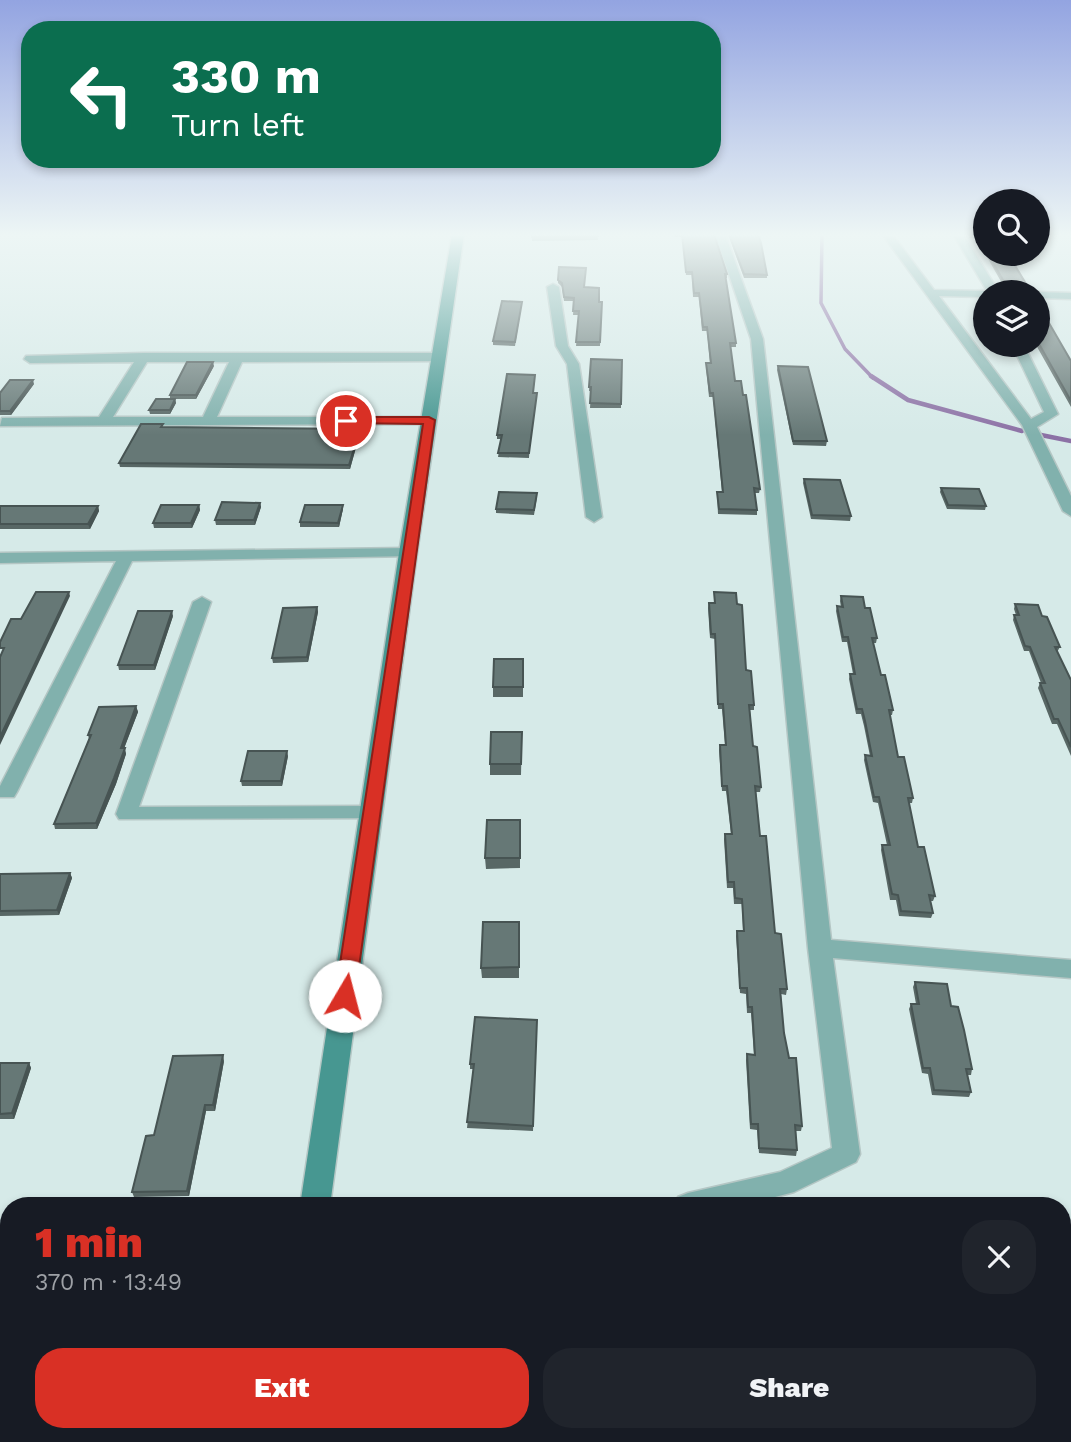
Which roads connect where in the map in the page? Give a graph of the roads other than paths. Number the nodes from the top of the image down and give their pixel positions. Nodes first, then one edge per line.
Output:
1 (448, 301) edge
2 (555, 301) edge
3 (744, 301) edge
4 (939, 301) edge
5 (144, 357) junction
6 (237, 357) junction
7 (439, 357) junction
8 (1024, 357) edge
9 (30, 359) dead end
10 (429, 420) junction
11 (104, 421) junction
12 (208, 421) junction
13 (2, 422) dead end
14 (1029, 425) junction
15 (1071, 511) edge
16 (594, 517) dead end
17 (408, 553) junction
18 (126, 557) junction
19 (0, 558) edge
20 (202, 602) dead end
21 (7, 792) dead end
22 (370, 813) junction
23 (820, 948) junction
24 (1071, 970) edge
25 (317, 1197) edge
26 (726, 1197) edge

1 - 7 street
2 - 16 street
3 - 23 street
4 - 14 street
5 - 6 street
5 - 9 street
5 - 11 street
6 - 7 street
6 - 12 street
7 - 10 street
8 - 14 street
10 - 12 street
10 - 17 street
11 - 12 street
11 - 13 street
14 - 15 street
17 - 18 street
17 - 22 street
18 - 19 street
18 - 21 street
20 - 22 street
22 - 25 street
23 - 24 street
23 - 26 street

